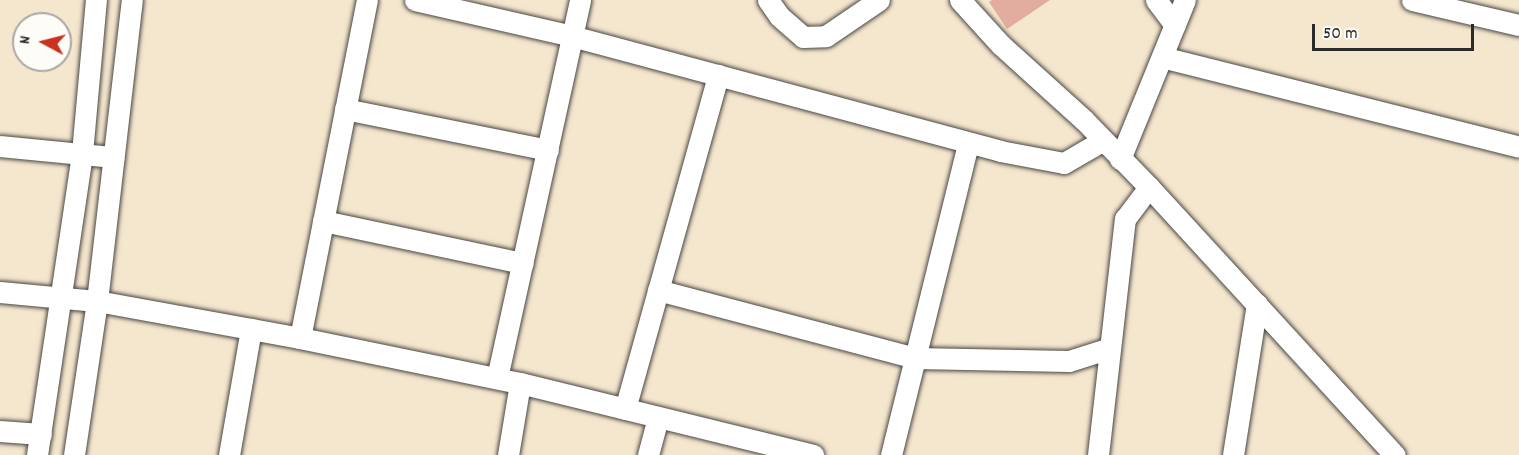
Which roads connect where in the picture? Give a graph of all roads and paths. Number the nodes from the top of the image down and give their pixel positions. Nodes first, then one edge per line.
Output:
1 (96, 0) edge
2 (132, 0) edge
3 (367, 0) edge
4 (415, 0) edge
5 (580, 0) edge
6 (768, 0) edge
7 (879, 0) edge
8 (960, 0) edge
9 (1156, 0) edge
10 (1185, 0) edge
11 (1412, 0) edge
12 (1175, 25) junction
13 (1519, 25) edge
14 (572, 36) junction
15 (1162, 57) junction
16 (718, 75) junction
17 (345, 109) junction
18 (1102, 141) junction
19 (968, 143) junction
20 (0, 146) edge
21 (1519, 147) edge
22 (548, 150) junction
23 (82, 153) junction
24 (113, 157) junction
25 (1120, 159) junction
26 (1149, 187) junction
27 (323, 221) junction
28 (523, 263) junction
29 (658, 290) junction
30 (0, 292) edge
31 (62, 296) junction
32 (97, 301) junction
33 (1257, 304) junction
34 (251, 329) junction
35 (300, 338) junction
36 (1110, 348) junction
37 (915, 358) junction
38 (498, 378) junction
39 (520, 383) junction
40 (625, 409) junction
41 (658, 417) junction
42 (0, 431) edge
43 (39, 445) edge
44 (74, 455) edge
45 (229, 455) edge
46 (507, 455) edge
47 (648, 455) edge
48 (813, 455) edge
49 (891, 455) edge
50 (1098, 455) edge
51 (1233, 455) edge
52 (1395, 455) edge

1 - 23 street
2 - 24 street
3 - 17 street
4 - 14 street
5 - 14 street
6 - 7 street
8 - 18 street
9 - 12 street
10 - 12 street
11 - 13 street
12 - 15 street
14 - 16 street
14 - 22 street
15 - 21 street
15 - 25 street
16 - 19 street
16 - 29 street
17 - 22 street
17 - 27 street
18 - 19 street
18 - 25 street
19 - 37 street
20 - 23 street
22 - 28 street
23 - 24 street
23 - 31 street
24 - 32 street
25 - 26 street
26 - 33 street
26 - 36 street
27 - 28 street
27 - 35 street
28 - 38 street
29 - 37 street
29 - 40 street
30 - 31 street
31 - 32 street
31 - 43 street
32 - 34 street
32 - 44 street
33 - 51 street
33 - 52 street
34 - 35 street
34 - 45 street
35 - 38 street
36 - 37 street
36 - 50 street
37 - 49 street
38 - 39 street
39 - 40 street
39 - 46 street
40 - 41 street
41 - 47 street
41 - 48 street
42 - 43 street

